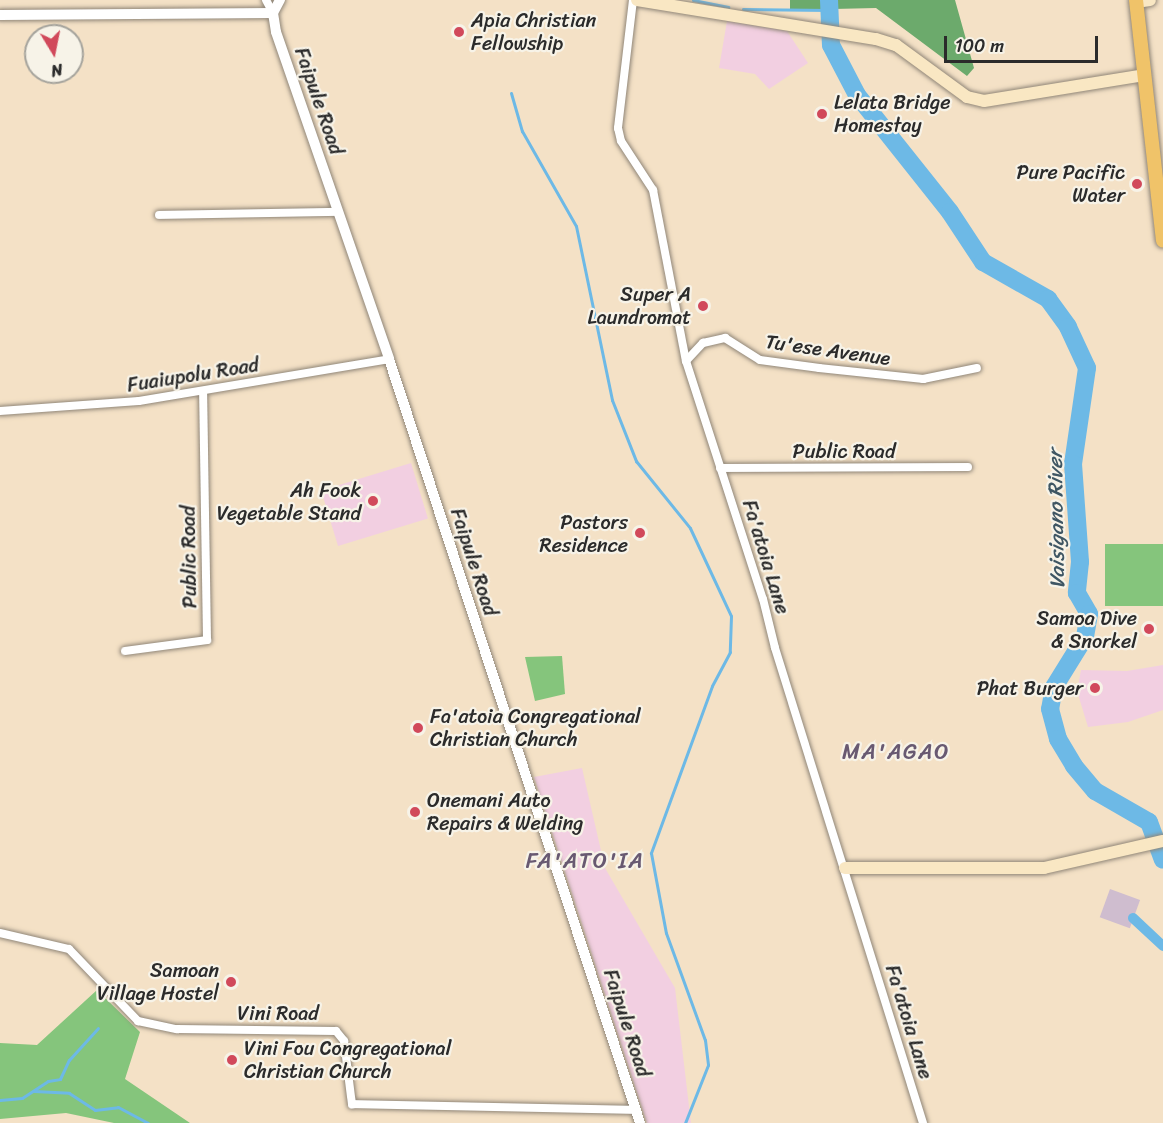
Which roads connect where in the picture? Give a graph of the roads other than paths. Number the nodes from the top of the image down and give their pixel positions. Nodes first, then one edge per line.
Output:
1 (266, 0) edge
2 (280, 0) edge
3 (635, 0) edge
4 (1141, 1) edge
5 (273, 13) junction
6 (0, 15) edge
7 (1144, 75) junction
8 (338, 212) junction
9 (159, 215) dead end
10 (1163, 240) edge
11 (389, 359) junction
12 (686, 361) junction
13 (977, 368) dead end
14 (203, 391) junction
15 (0, 411) edge
16 (968, 467) dead end
17 (720, 468) junction
18 (125, 651) dead end
19 (1163, 841) edge
20 (844, 868) junction
21 (0, 933) edge
22 (636, 1110) junction
23 (640, 1123) edge
24 (922, 1123) edge

1 - 5 street
2 - 5 street
3 - 7 main road
3 - 12 street, Fa'atoia Lane
4 - 7 main road
5 - 6 street
5 - 8 street, Faipule Road
7 - 10 main road
8 - 9 street
8 - 11 street, Faipule Road
11 - 14 street, Fuaiupolu Road
11 - 22 street, Faipule Road
12 - 13 street, Tu'ese Avenue
12 - 17 street, Fa'atoia Lane
14 - 15 street, Fuaiupolu Road
14 - 18 street, Public Road
16 - 17 street, Public Road
17 - 20 street, Fa'atoia Lane
19 - 20 main road
20 - 24 street, Fa'atoia Lane
21 - 22 street, Vini Road
22 - 23 street, Faipule Road

